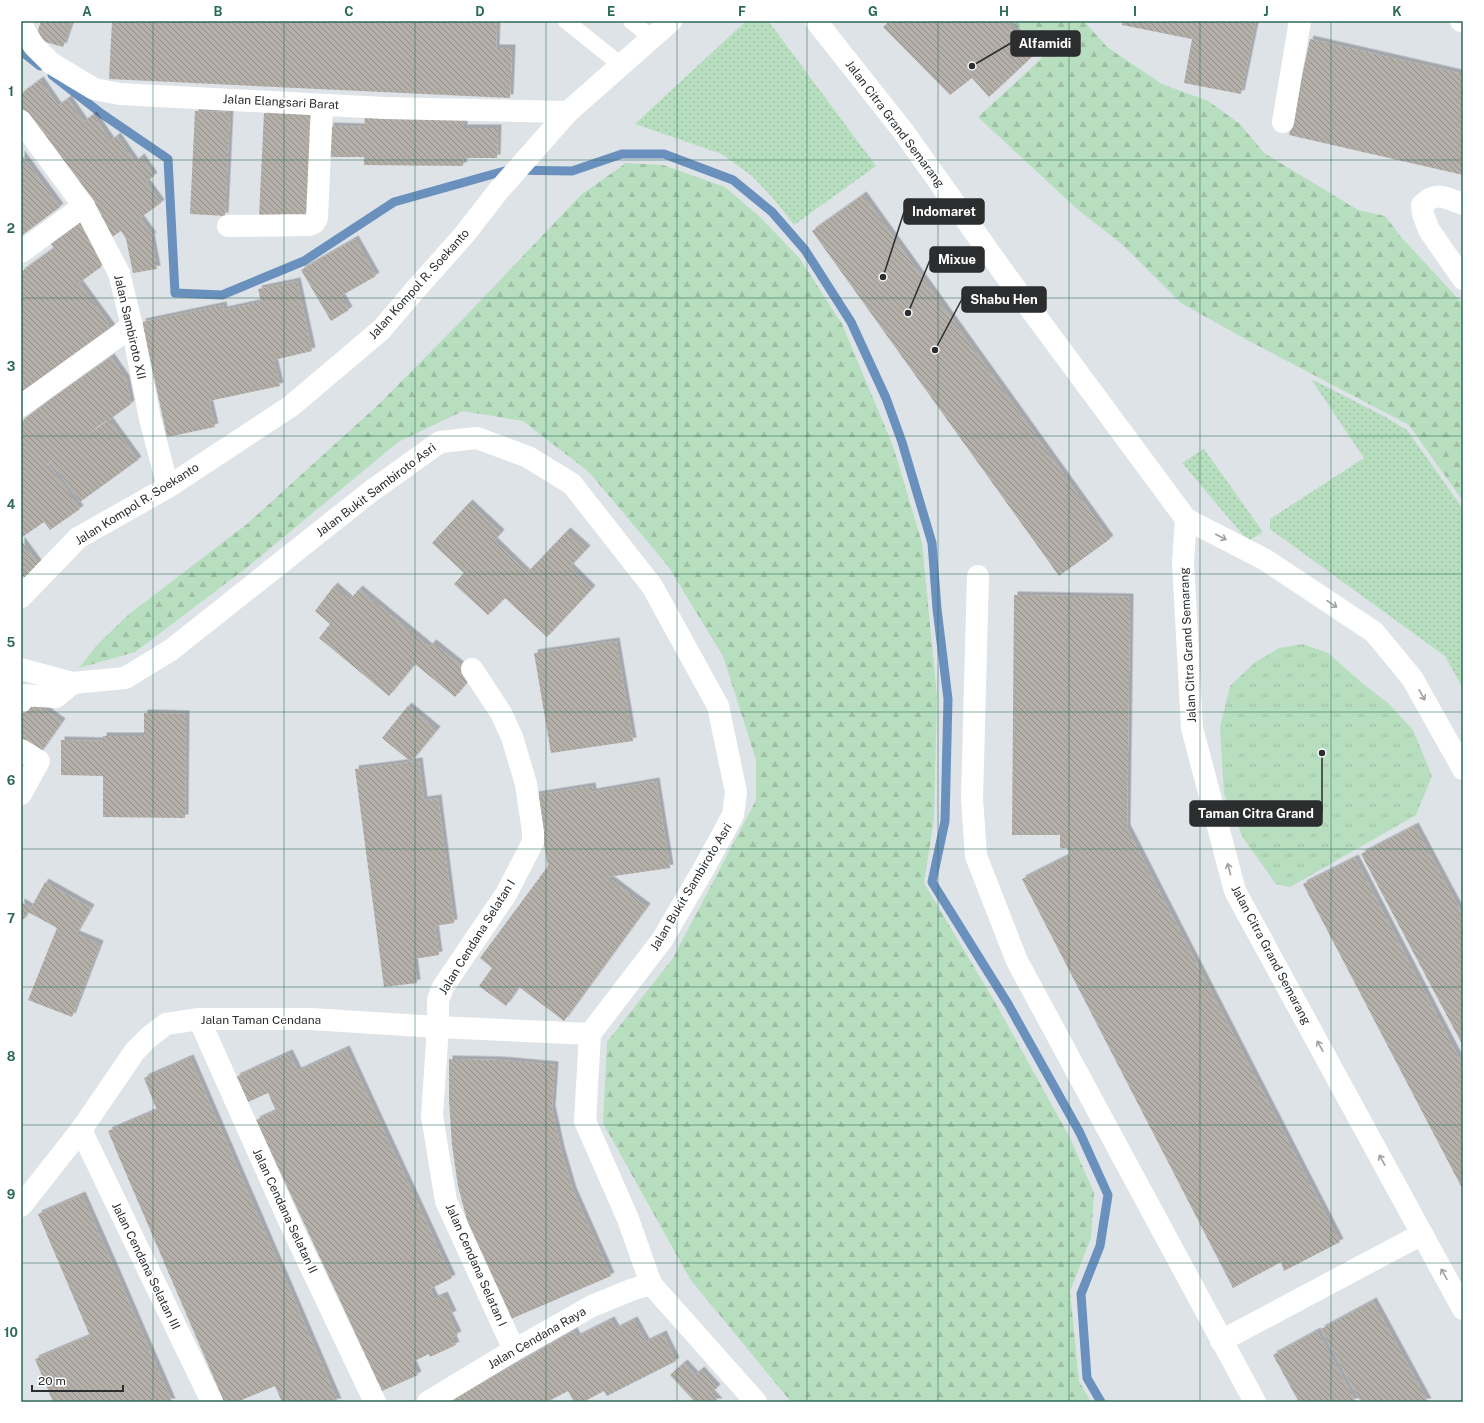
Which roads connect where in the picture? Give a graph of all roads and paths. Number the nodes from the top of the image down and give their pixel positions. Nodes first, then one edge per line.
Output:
1 (566, 21) edge
2 (631, 21) edge
3 (671, 21) edge
4 (816, 21) edge
5 (1300, 21) edge
6 (21, 25) edge
7 (652, 38) junction
8 (621, 65) junction
9 (322, 105) junction
10 (568, 112) junction
11 (21, 121) edge
12 (1282, 122) dead end
13 (1463, 204) edge
14 (84, 206) junction
15 (228, 226) dead end
16 (21, 252) edge
17 (1463, 279) edge
18 (132, 326) junction
19 (21, 406) edge
20 (168, 487) junction
21 (1186, 519) junction
22 (978, 576) dead end
23 (21, 597) edge
24 (21, 669) edge
25 (472, 669) dead end
26 (72, 683) junction
27 (21, 702) edge
28 (21, 750) edge
29 (1463, 769) edge
30 (21, 794) edge
31 (199, 1019) junction
32 (438, 1027) junction
33 (590, 1034) junction
34 (81, 1130) junction
35 (21, 1206) edge
36 (1422, 1234) junction
37 (651, 1284) junction
38 (1463, 1309) edge
39 (1222, 1341) junction
40 (514, 1350) junction
41 (212, 1402) edge
42 (375, 1402) edge
43 (428, 1402) edge
44 (756, 1402) edge
45 (1255, 1402) edge

1 - 8 lane
2 - 7 lane
3 - 7 street, Jalan Kompol R. Soekanto
4 - 21 street, Jalan Citra Grand Semarang
5 - 12 street
6 - 9 street, Jalan Elangsari Barat
7 - 8 street, Jalan Kompol R. Soekanto
8 - 10 street, Jalan Kompol R. Soekanto
9 - 10 street, Jalan Elangsari Barat
9 - 15 street
10 - 20 street, Jalan Kompol R. Soekanto
11 - 14 street, Jalan Sambiroto XII
13 - 17 street
14 - 16 street
14 - 18 street, Jalan Sambiroto XII
18 - 19 street
18 - 20 street, Jalan Sambiroto XII
20 - 23 street, Jalan Kompol R. Soekanto
21 -> 29 street, Jalan Citra Grand Semarang
36 -> 21 street, Jalan Citra Grand Semarang
22 - 39 street
24 - 26 street, Jalan Bukit Sambiroto Asri
25 - 32 street, Jalan Cendana Selatan I
26 - 27 street
26 - 33 street, Jalan Bukit Sambiroto Asri
28 - 30 street
31 - 32 street, Jalan Taman Cendana
31 - 34 street, Jalan Taman Cendana
31 - 42 street, Jalan Cendana Selatan II
32 - 33 street, Jalan Taman Cendana
32 - 40 street, Jalan Cendana Selatan I
33 - 37 street
34 - 35 street, Jalan Taman Cendana
34 - 41 street, Jalan Cendana Selatan III
38 -> 36 street, Jalan Citra Grand Semarang
36 - 39 street
37 - 40 street, Jalan Cendana Raya
37 - 44 street
39 - 45 street
40 - 43 street, Jalan Cendana Raya

